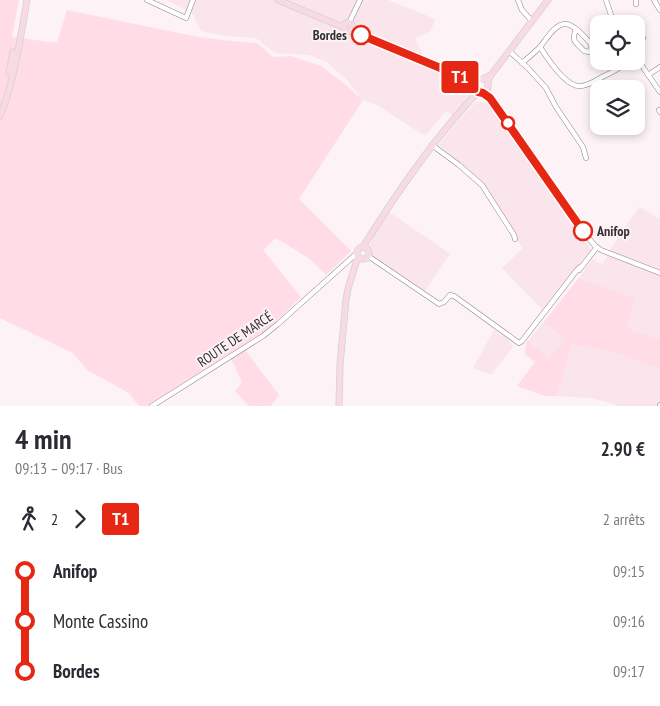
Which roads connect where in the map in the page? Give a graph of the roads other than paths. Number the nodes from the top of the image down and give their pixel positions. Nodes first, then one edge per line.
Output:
1 (23, 0) edge
2 (27, 0) edge
3 (147, 0) edge
4 (193, 0) edge
5 (278, 0) edge
6 (360, 0) edge
7 (518, 0) edge
8 (548, 0) edge
9 (606, 0) edge
10 (654, 0) edge
11 (660, 10) edge
12 (611, 15) edge
13 (532, 21) junction
14 (349, 27) junction
15 (576, 29) junction
16 (540, 47) junction
17 (509, 51) junction
18 (522, 63) junction
19 (660, 67) edge
20 (615, 70) edge
21 (645, 70) edge
22 (648, 75) junction
23 (482, 86) junction
24 (660, 92) edge
25 (0, 106) edge
26 (0, 116) edge
27 (432, 145) junction
28 (586, 158) dead end
29 (515, 239) dead end
30 (596, 247) junction
31 (363, 254) junction
32 (347, 261) junction
33 (353, 272) junction
34 (660, 273) edge
35 (451, 288) dead end
36 (450, 295) junction
37 (152, 406) edge
38 (339, 406) edge

1 - 25 main road
2 - 26 main road
3 - 4 street
5 - 14 main road
6 - 14 street
7 - 13 street
8 - 13 main road
9 - 12 street
10 - 11 street
13 - 17 main road
14 - 23 main road
15 - 15 street
15 - 16 street
16 - 18 street
16 - 20 street
17 - 18 street
17 - 23 main road
18 - 28 street
19 - 22 street
21 - 22 street
22 - 24 street
23 - 27 main road
23 - 30 street
27 - 29 street
27 - 31 main road
30 - 34 street
30 - 36 street
31 - 32 street, ROUTE DE MARCÉ
31 - 33 main road
31 - 36 street
32 - 33 street
32 - 37 street, ROUTE DE MARCÉ
33 - 38 main road
35 - 36 street

